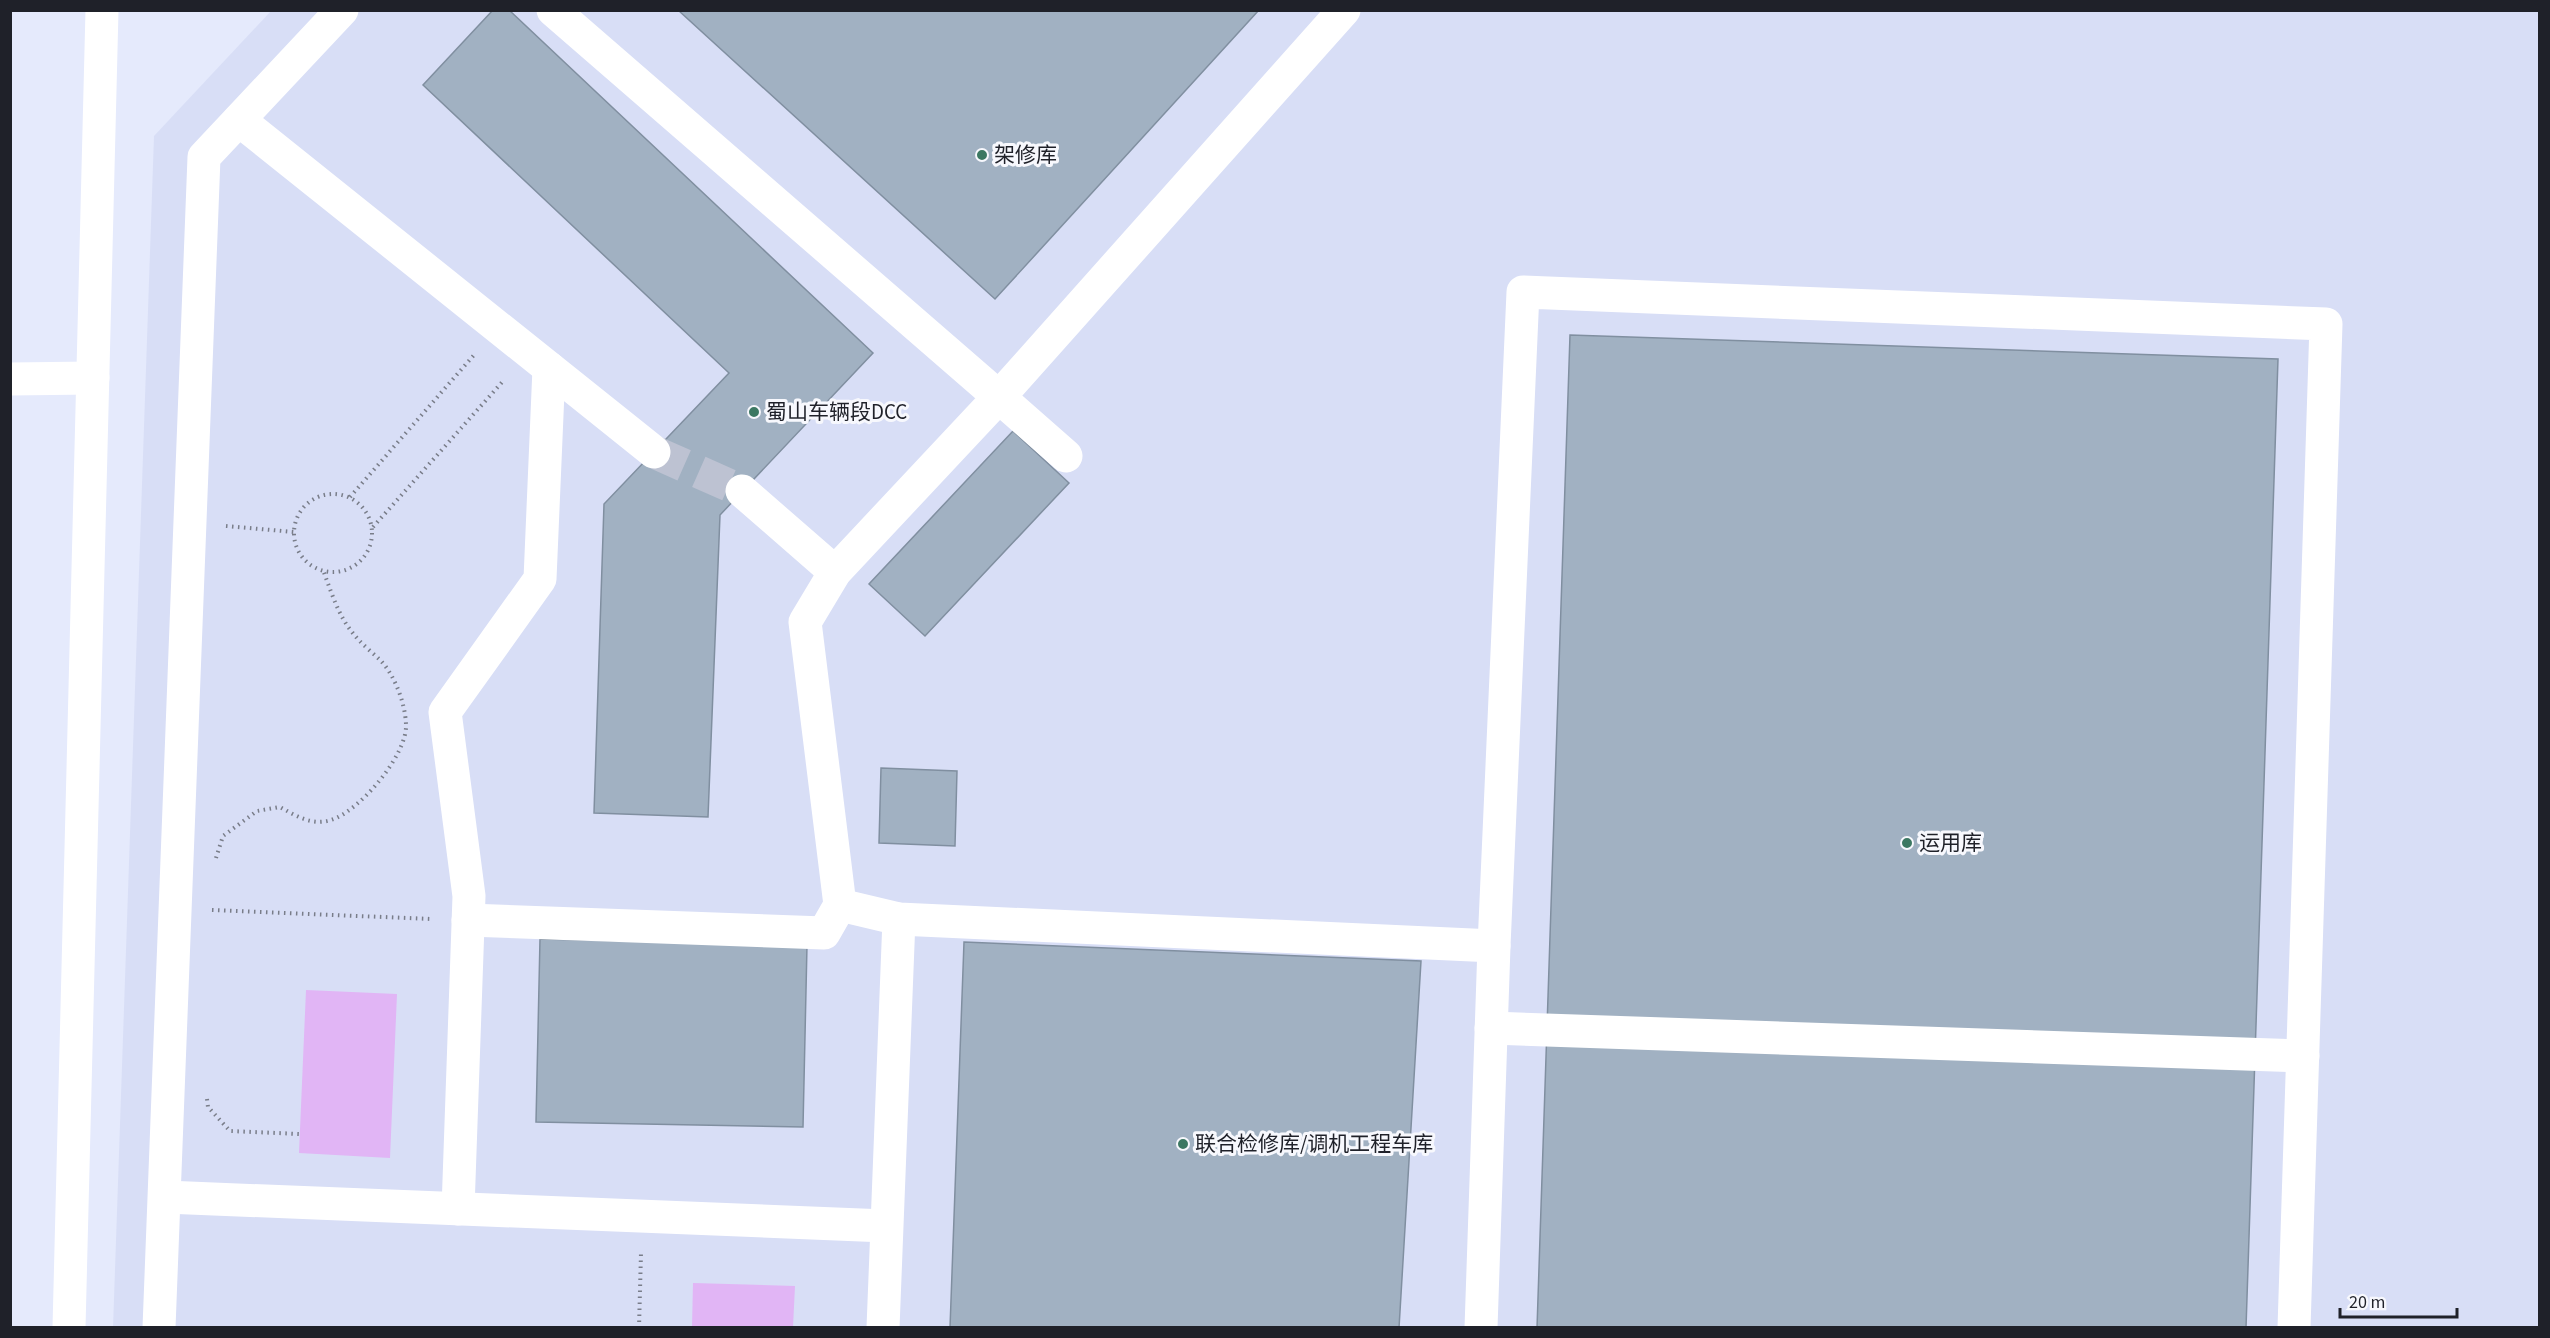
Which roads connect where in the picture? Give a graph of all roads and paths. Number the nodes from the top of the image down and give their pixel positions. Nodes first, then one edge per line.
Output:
1 (102, 10) edge
2 (342, 10) edge
3 (553, 10) edge
4 (1344, 10) edge
5 (239, 120) junction
6 (498, 327) junction
7 (539, 360) junction
8 (93, 378) junction
9 (10, 379) edge
10 (999, 397) junction
11 (654, 452) tunnel mouth
12 (1066, 456) dead end
13 (742, 491) tunnel mouth
14 (350, 497) junction
15 (190, 523) junction
16 (372, 527) junction
17 (294, 532) junction
18 (323, 570) junction
19 (835, 572) junction
20 (216, 859) dead end
21 (840, 905) junction
22 (175, 908) junction
23 (899, 919) junction
24 (468, 920) junction
25 (1494, 946) junction
26 (1491, 1028) junction
27 (2303, 1056) junction
28 (207, 1097) dead end
29 (300, 1134) dead end
30 (165, 1197) junction
31 (458, 1209) junction
32 (642, 1216) junction
33 (886, 1226) junction
34 (69, 1328) edge
35 (159, 1328) edge
36 (639, 1328) edge
37 (883, 1328) edge
38 (1481, 1328) edge
39 (2294, 1328) edge

1 - 8 street
2 - 5 street
3 - 10 street
4 - 10 street
5 - 6 street
5 - 15 street
6 - 7 street
6 - 14 path
7 - 11 street
7 - 16 path
7 - 24 street
8 - 9 street
8 - 34 street
10 - 12 street
10 - 19 street
13 - 19 street
14 - 16 path
14 - 17 path
15 - 17 path
15 - 22 street
16 - 18 path
17 - 18 path
18 - 20 path
19 - 21 street
21 - 23 street
21 - 24 street
22 - 24 path
22 - 30 street
23 - 25 street
23 - 33 street
24 - 31 street
25 - 26 street
25 - 27 street
26 - 27 street
26 - 38 street
27 - 39 street
28 - 29 path
30 - 31 street
30 - 35 street
31 - 32 street
32 - 33 street
32 - 36 path
33 - 37 street

